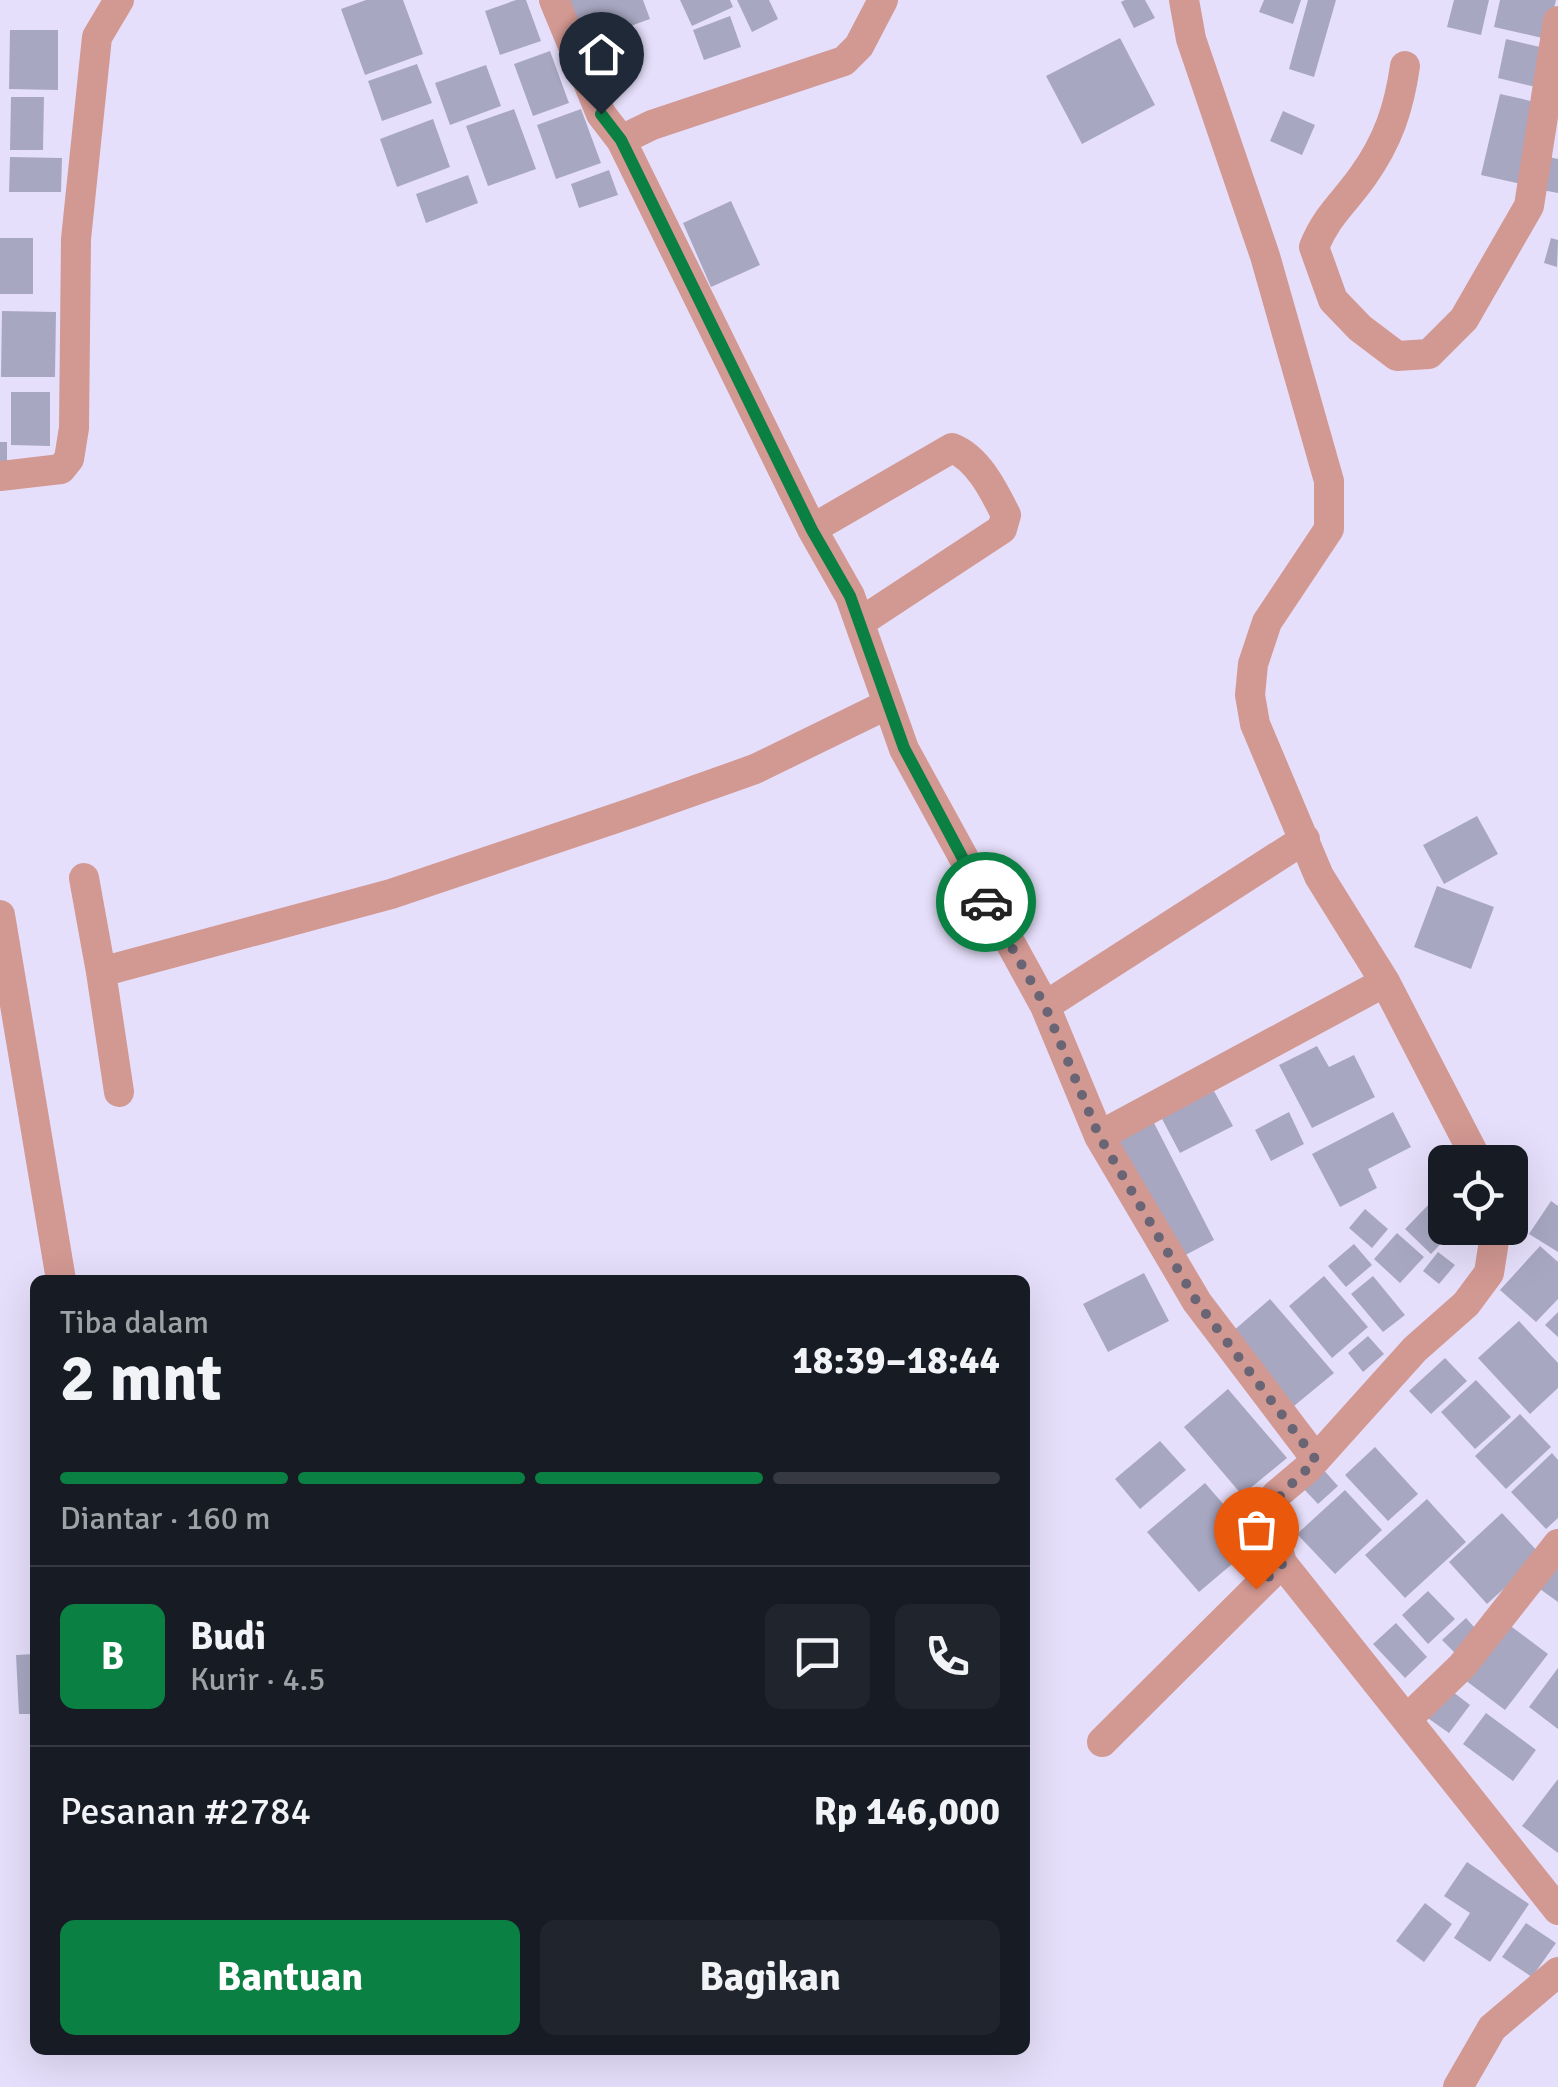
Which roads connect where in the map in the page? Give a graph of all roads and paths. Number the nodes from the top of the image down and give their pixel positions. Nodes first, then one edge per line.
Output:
1 (119, 0) edge
2 (554, 0) edge
3 (883, 0) edge
4 (1184, 0) edge
5 (1558, 22) edge
6 (1405, 66) dead end
7 (621, 140) junction
8 (0, 476) edge
9 (812, 530) junction
10 (862, 621) junction
11 (886, 705) junction
12 (1305, 839) junction
13 (84, 878) dead end
14 (0, 915) edge
15 (102, 972) junction
16 (1385, 982) junction
17 (1045, 1006) junction
18 (119, 1092) dead end
19 (1099, 1136) junction
20 (1469, 1145) edge
21 (1493, 1245) edge
22 (60, 1275) edge
23 (1316, 1460) junction
24 (1558, 1544) edge
25 (1282, 1564) junction
26 (1406, 1719) junction
27 (1102, 1742) dead end
28 (1558, 1910) edge
29 (1558, 1972) edge
30 (1458, 2087) edge

1 - 8 street
2 - 7 street
3 - 7 street
4 - 12 street
5 - 6 street
7 - 9 street
9 - 10 street
9 - 10 street
10 - 11 street
11 - 15 street
11 - 17 street
12 - 16 street
12 - 17 street
13 - 15 street
14 - 22 street
15 - 18 street
16 - 19 street
16 - 20 street
17 - 19 street
19 - 23 street
21 - 23 street
23 - 25 street
24 - 26 street
25 - 26 street
25 - 27 street
26 - 28 street
29 - 30 street

